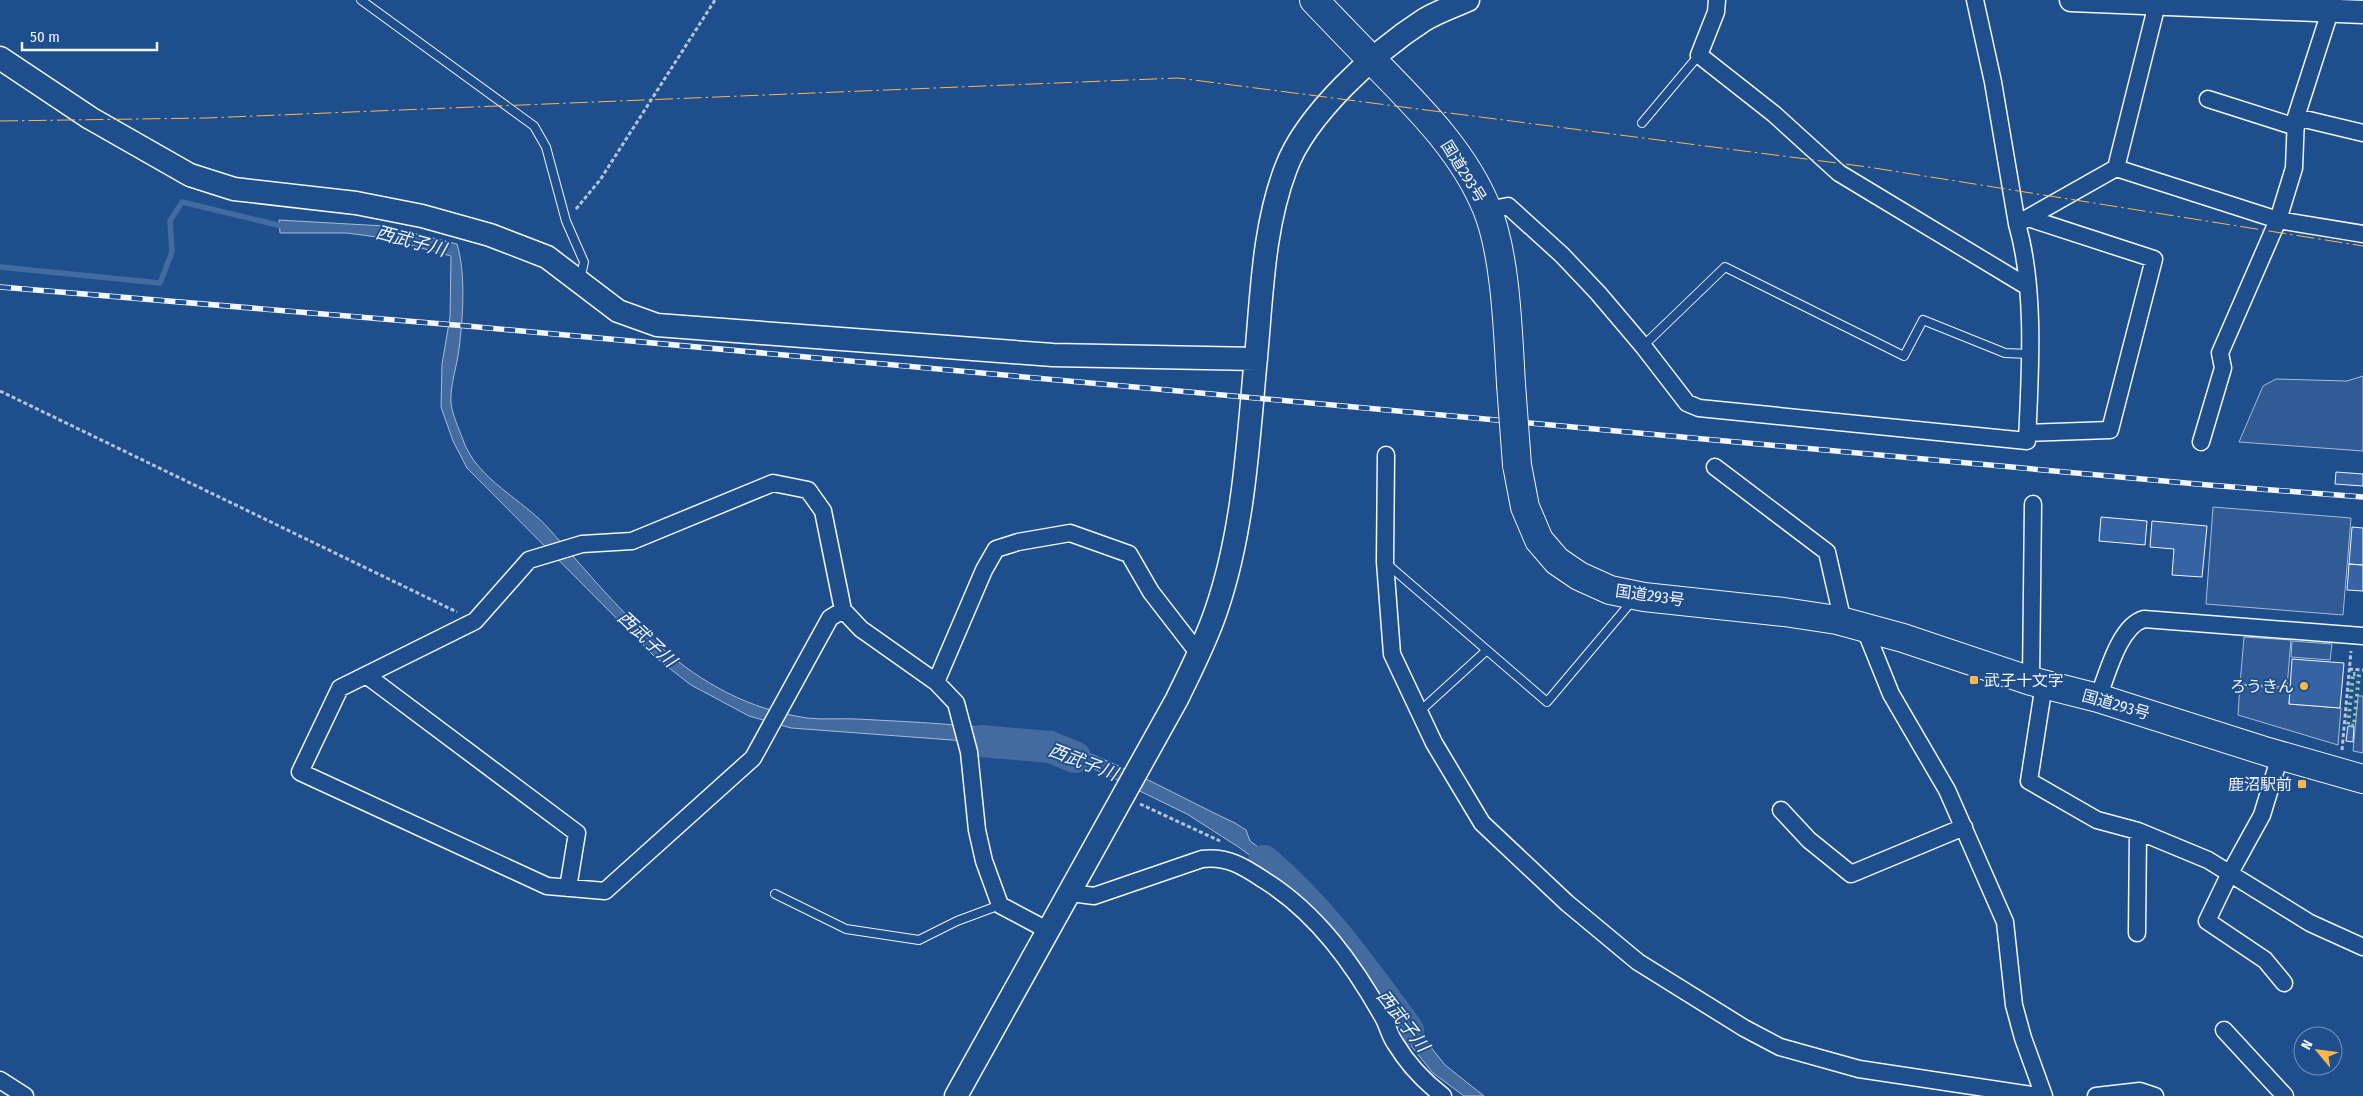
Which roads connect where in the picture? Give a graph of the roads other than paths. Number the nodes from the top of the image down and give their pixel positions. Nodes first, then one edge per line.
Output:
1 (361, 0) edge
2 (1468, 0) edge
3 (1718, 0) edge
4 (1975, 0) edge
5 (2071, 0) edge
6 (1320, 2) edge
7 (2157, 4) junction
8 (2250, 4) edge
9 (2332, 6) edge
10 (2363, 12) edge
11 (1699, 55) junction
12 (0, 58) edge
13 (1372, 60) junction
14 (2208, 99) dead end
15 (2296, 122) junction
16 (1642, 123) dead end
17 (2363, 133) edge
18 (2116, 168) junction
19 (1488, 210) junction
20 (2278, 220) junction
21 (2022, 221) junction
22 (2363, 234) edge
23 (580, 281) junction
24 (2028, 287) junction
25 (1643, 346) junction
26 (2029, 354) junction
27 (1256, 359) junction
28 (2028, 433) junction
29 (2201, 442) dead end
30 (1386, 455) dead end
31 (1715, 467) dead end
32 (2033, 504) dead end
33 (1385, 562) junction
34 (1637, 595) junction
35 (843, 610) junction
36 (1853, 625) junction
37 (2358, 635) edge
38 (1487, 650) junction
39 (1200, 654) junction
40 (366, 675) junction
41 (936, 682) junction
42 (2038, 683) junction
43 (2098, 698) junction
44 (1419, 712) junction
45 (2280, 756) junction
46 (2363, 779) edge
47 (1781, 810) dead end
48 (1964, 827) junction
49 (2138, 831) junction
50 (2230, 873) junction
51 (568, 888) junction
52 (1071, 893) junction
53 (775, 894) dead end
54 (1000, 905) junction
55 (1049, 931) junction
56 (2137, 933) dead end
57 (2363, 947) edge
58 (2284, 983) dead end
59 (2224, 1030) dead end
60 (0, 1080) edge
61 (25, 1096) edge
62 (956, 1096) edge
63 (1444, 1096) edge
64 (2038, 1096) edge
65 (2044, 1096) edge
66 (2096, 1096) edge
67 (2155, 1096) edge
68 (2285, 1096) edge

1 - 23 lane
2 - 13 street
3 - 11 street
4 - 21 street
5 - 7 street
6 - 13 highway, 国道293号
7 - 8 street
7 - 18 street
8 - 9 street
9 - 10 street
9 - 15 street
11 - 16 lane
11 - 24 street
12 - 23 street
13 - 19 highway, 国道293号
13 - 27 street
14 - 15 street
15 - 17 street
15 - 20 street
18 - 20 street
18 - 21 street
19 - 25 street
19 - 34 highway, 国道293号, bridge
20 - 22 street
20 - 29 street
21 - 24 street
21 - 28 street
23 - 27 street
24 - 26 street
25 - 26 lane
25 - 28 street
26 - 28 street
27 - 39 street
30 - 33 street
31 - 36 street
32 - 42 street
33 - 38 lane
33 - 44 street
34 - 36 highway, 国道293号
34 - 38 lane
35 - 40 street
35 - 41 street
35 - 51 street
36 - 42 highway, 国道293号
36 - 48 street
37 - 43 street
38 - 44 lane
39 - 41 street
39 - 52 street
40 - 51 street
40 - 51 street
41 - 54 street
42 - 43 highway, 国道293号
42 - 49 street
43 - 45 highway, 国道293号
44 - 64 street
45 - 46 highway, 国道293号
45 - 50 street
47 - 48 street
48 - 65 street
49 - 50 street
49 - 56 street
50 - 57 street
50 - 58 street
52 - 55 street
52 - 63 street
53 - 54 lane
54 - 55 street
55 - 62 street
59 - 68 street
60 - 61 street
66 - 67 street

